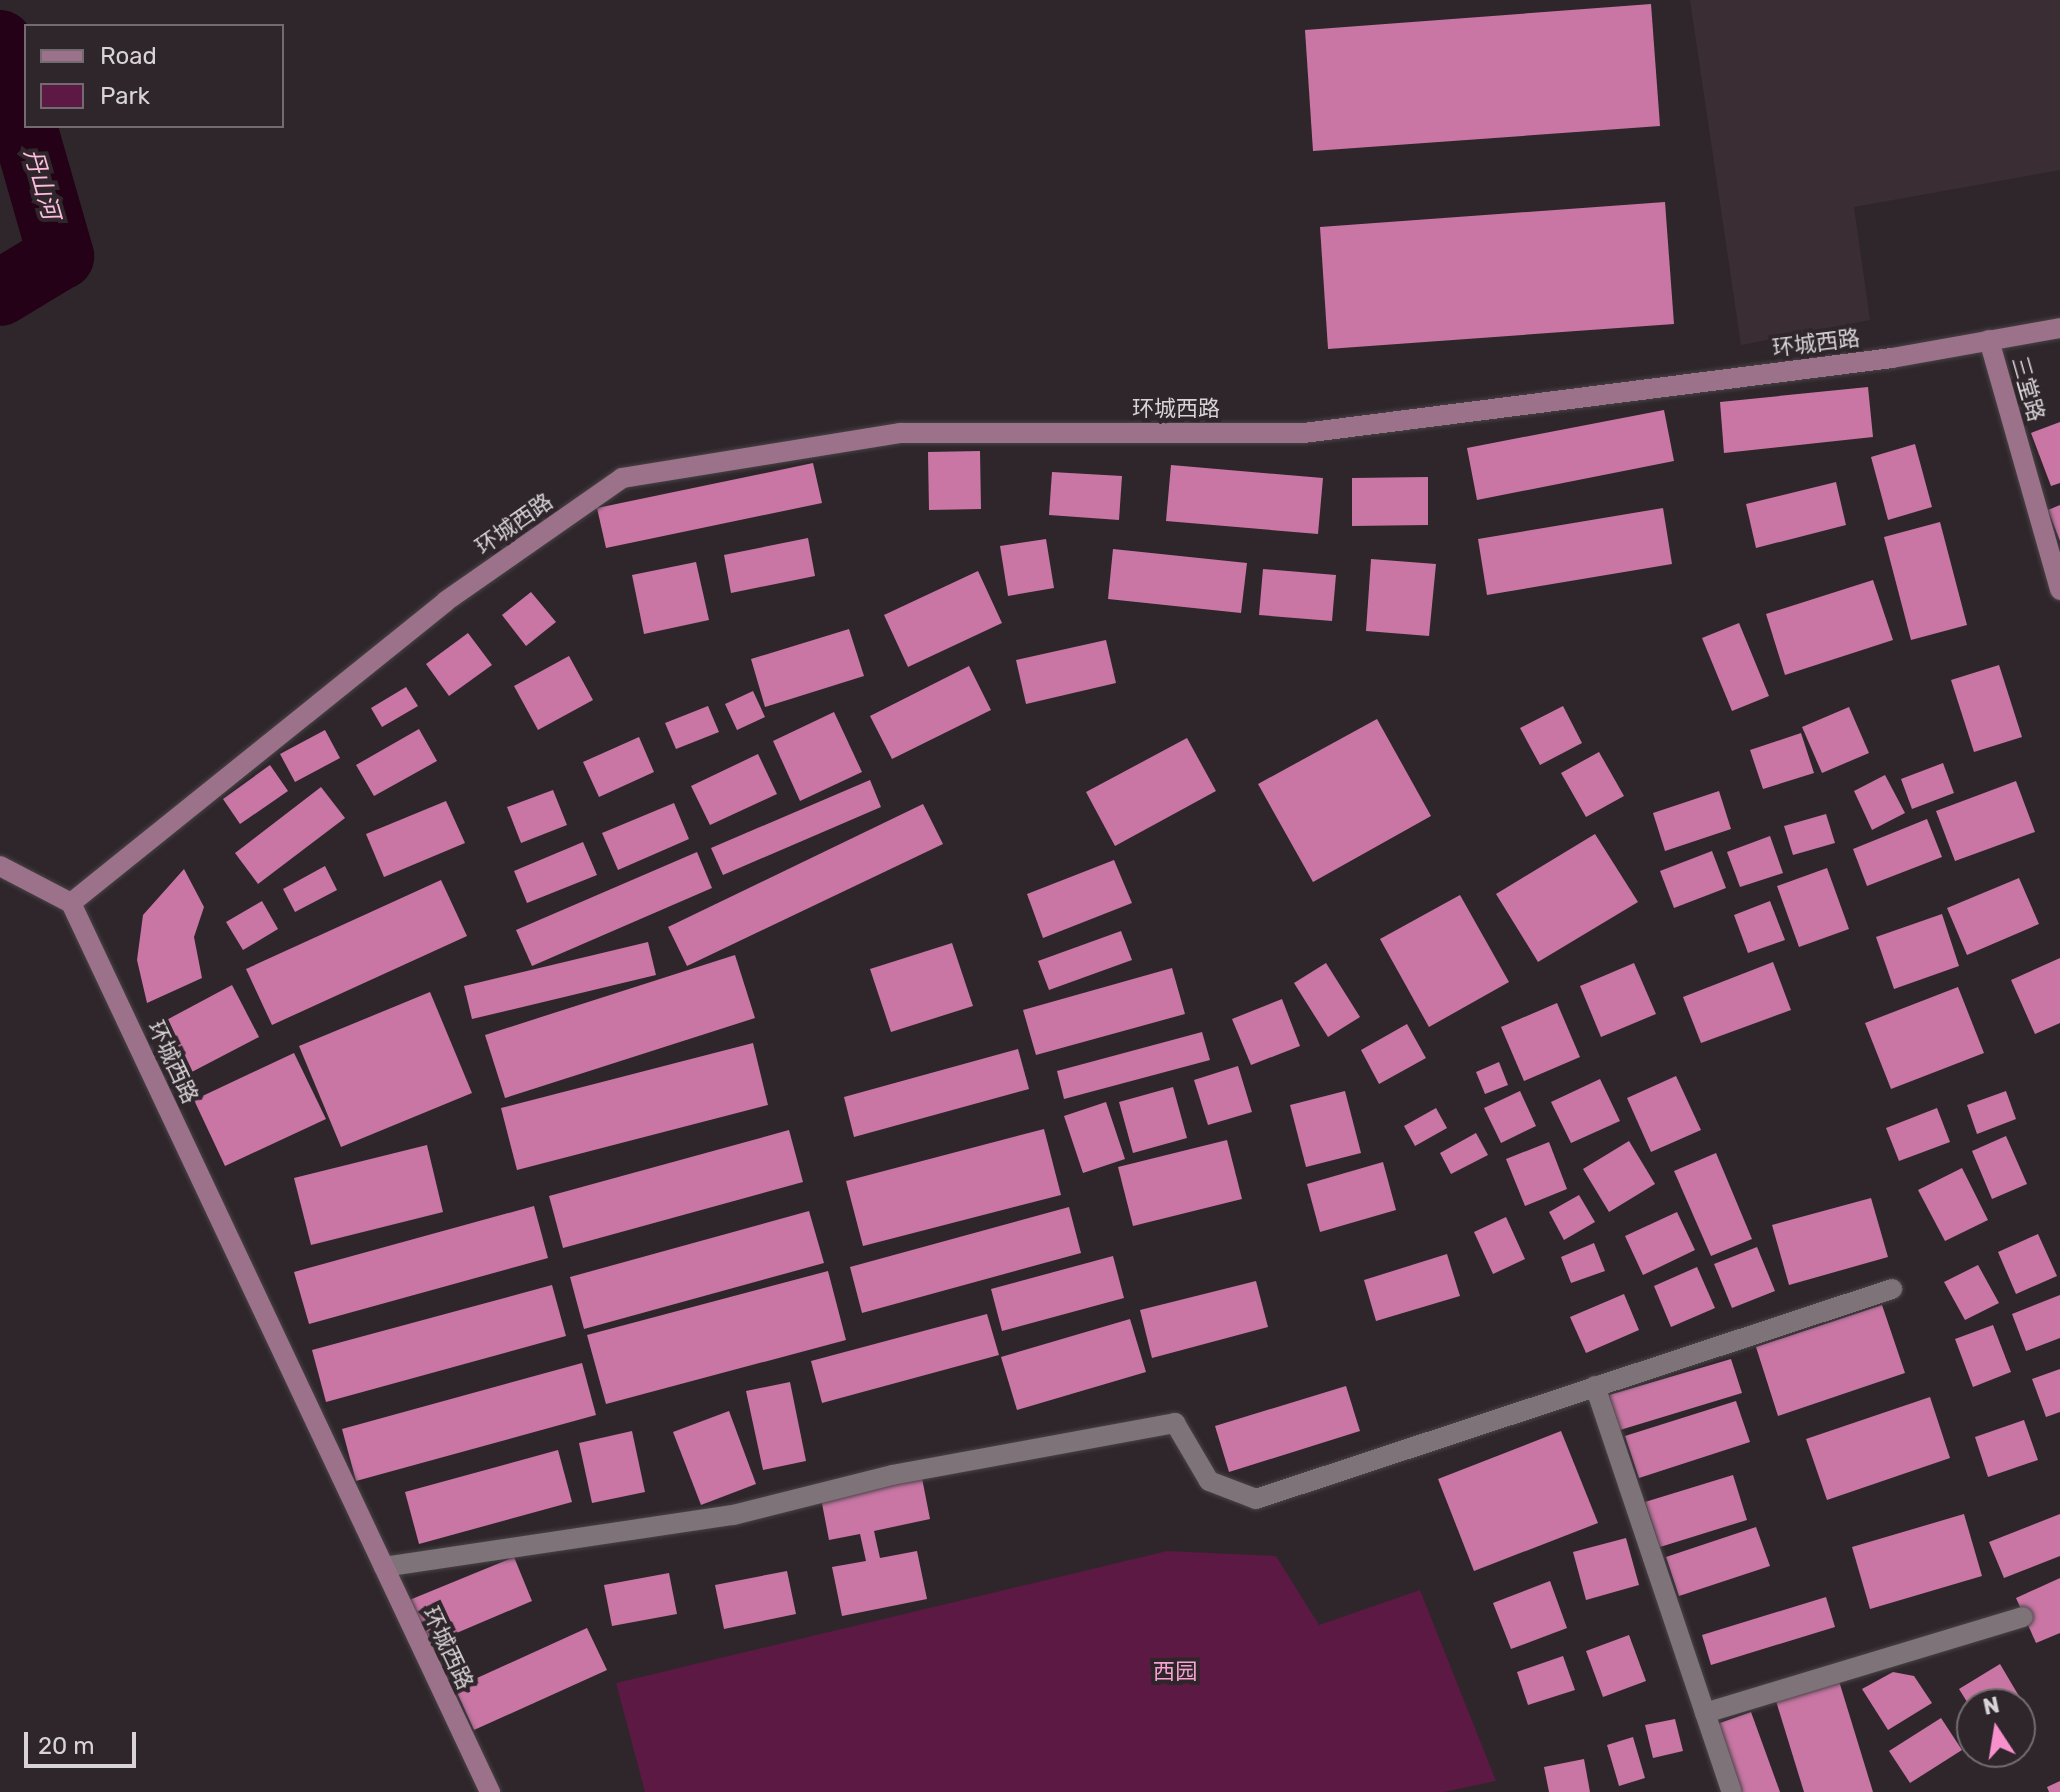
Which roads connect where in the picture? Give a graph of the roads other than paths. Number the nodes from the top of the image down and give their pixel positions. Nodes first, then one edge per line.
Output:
1 (2060, 328) edge
2 (1989, 340) junction
3 (2060, 590) edge
4 (0, 866) edge
5 (71, 903) junction
6 (1892, 1289) dead end
7 (1595, 1386) junction
8 (384, 1567) junction
9 (2023, 1617) dead end
10 (1705, 1713) junction
11 (490, 1792) edge
12 (1732, 1792) edge

1 - 2 street, 环城西路
2 - 3 street, 三堂路
2 - 5 street, 环城西路
4 - 5 street
5 - 8 street, 环城西路
6 - 7 street
7 - 8 street
7 - 10 street
8 - 11 street, 环城西路
9 - 10 street
10 - 12 street

